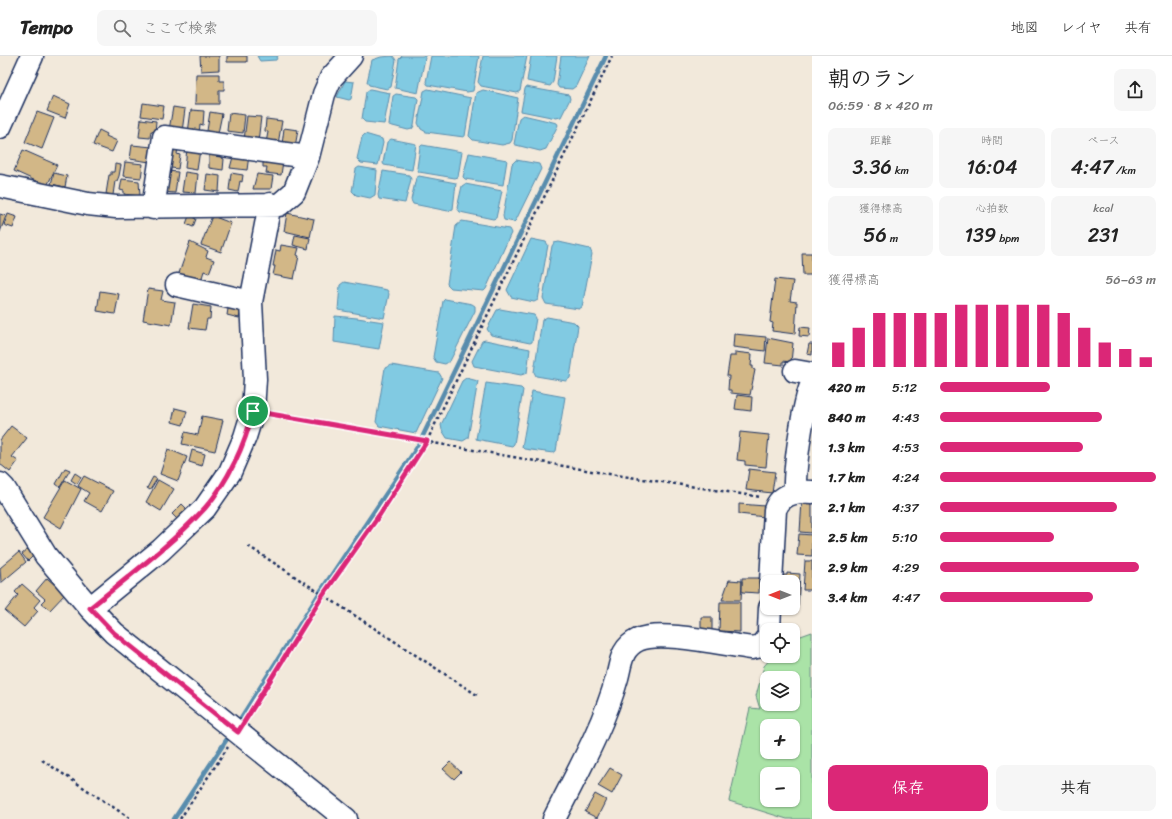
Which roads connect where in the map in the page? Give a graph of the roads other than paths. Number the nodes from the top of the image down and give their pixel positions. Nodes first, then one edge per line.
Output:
1 (32, 56) edge
2 (351, 56) edge
3 (0, 126) edge
4 (308, 157) junction
5 (0, 186) edge
6 (270, 204) junction
7 (153, 208) junction
8 (177, 285) dead end
9 (251, 302) junction
10 (806, 376) edge
11 (0, 484) edge
12 (797, 495) edge
13 (771, 575) edge
14 (90, 608) junction
15 (760, 646) edge
16 (346, 819) edge
17 (554, 819) edge

1 - 3 street
2 - 4 street
4 - 6 street
4 - 7 street
5 - 7 street
6 - 7 street
6 - 9 street
8 - 9 street
9 - 14 street
10 - 12 street
11 - 14 street
12 - 13 street
14 - 16 street
15 - 17 street

